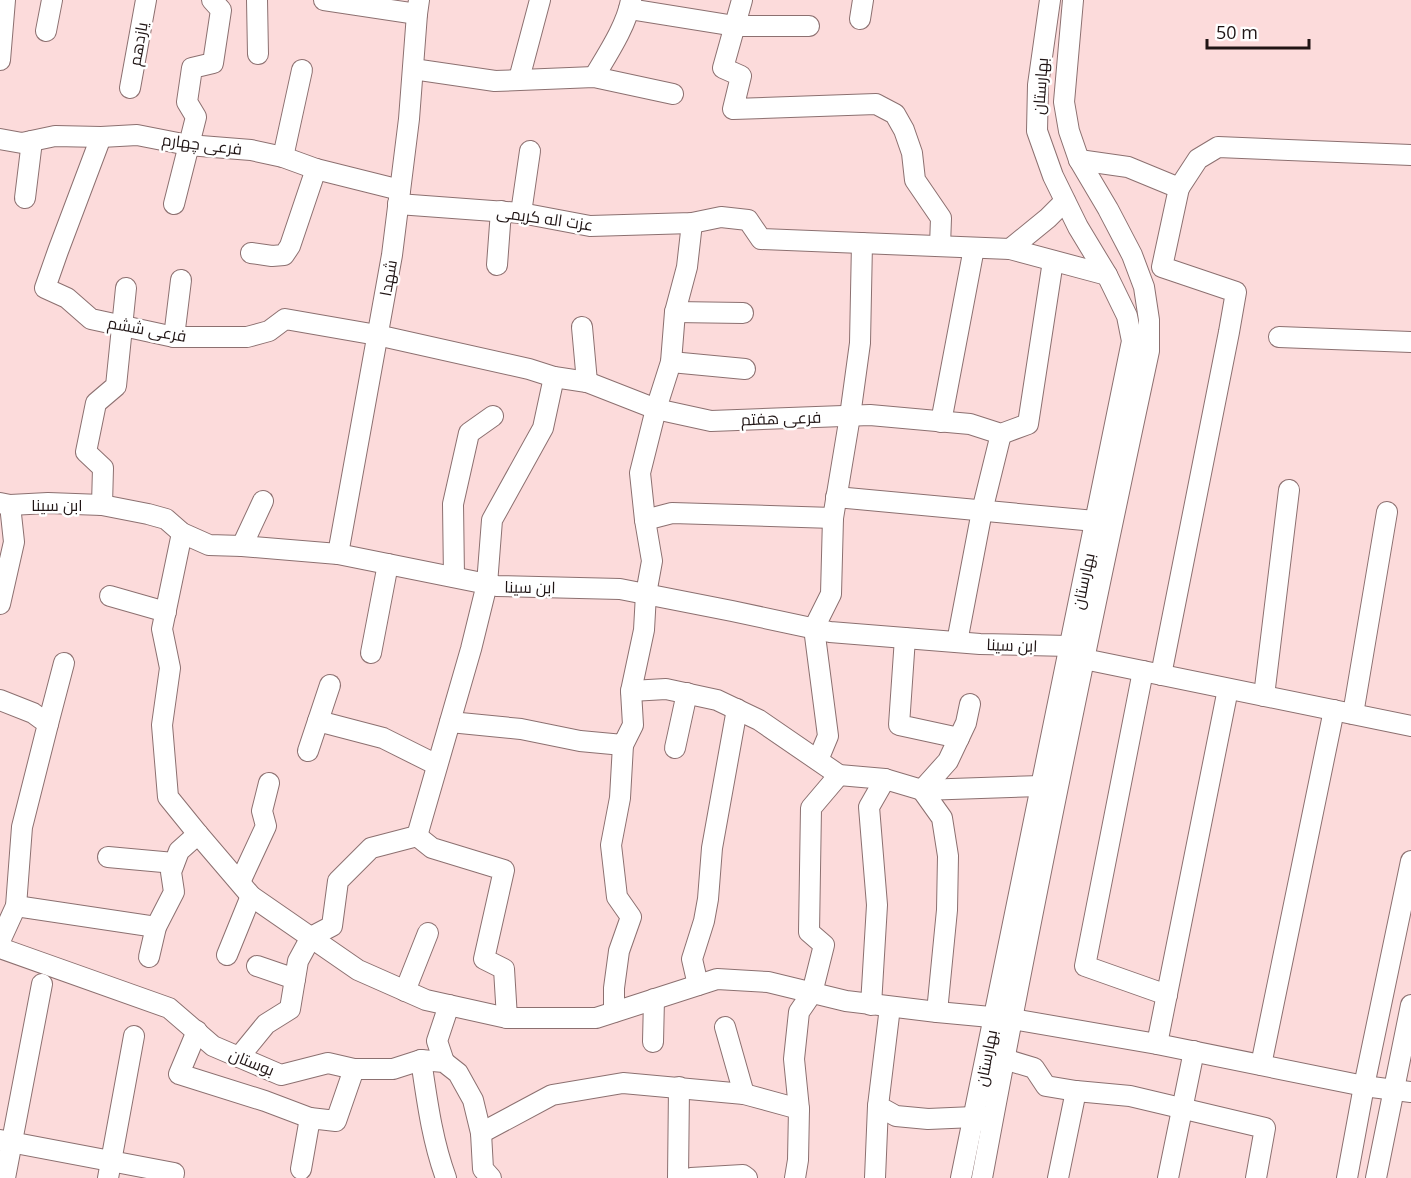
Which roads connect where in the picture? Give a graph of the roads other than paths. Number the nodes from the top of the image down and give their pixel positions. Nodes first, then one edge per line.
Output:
1 (5, 0) edge
2 (52, 0) edge
3 (146, 0) edge
4 (212, 0) edge
5 (257, 0) edge
6 (324, 0) edge
7 (540, 0) edge
8 (742, 0) edge
9 (1050, 0) edge
10 (1073, 0) edge
11 (381, 4) edge
12 (630, 4) edge
13 (418, 7) edge
14 (735, 26) junction
15 (809, 26) dead end
16 (46, 31) dead end
17 (258, 54) dead end
18 (0, 60) edge
19 (413, 69) junction
20 (302, 70) dead end
21 (594, 77) junction
22 (519, 80) junction
23 (130, 88) dead end
24 (674, 94) dead end
25 (100, 137) junction
26 (0, 139) edge
27 (32, 141) junction
28 (188, 145) junction
29 (530, 151) dead end
30 (1411, 155) edge
31 (283, 157) junction
32 (1080, 160) junction
33 (316, 169) junction
34 (1179, 188) junction
35 (399, 197) junction
36 (25, 198) dead end
37 (1065, 201) junction
38 (174, 204) dead end
39 (501, 211) junction
40 (521, 213) junction
41 (692, 223) junction
42 (862, 243) junction
43 (940, 246) junction
44 (974, 248) junction
45 (1010, 249) junction
46 (251, 253) dead end
47 (1053, 261) junction
48 (497, 265) dead end
49 (1107, 275) junction
50 (181, 280) dead end
51 (126, 288) dead end
52 (675, 312) junction
53 (743, 313) dead end
54 (123, 326) junction
55 (582, 327) dead end
56 (377, 335) junction
57 (174, 337) junction
58 (1279, 337) dead end
59 (1411, 342) edge
60 (671, 362) junction
61 (746, 369) dead end
62 (554, 377) junction
63 (587, 382) junction
64 (656, 409) junction
65 (493, 416) dead end
66 (850, 416) junction
67 (941, 422) junction
68 (1001, 434) junction
69 (1289, 490) dead end
70 (836, 497) junction
71 (263, 501) dead end
72 (5, 504) edge
73 (102, 505) junction
74 (982, 511) junction
75 (1387, 512) dead end
76 (833, 518) junction
77 (645, 520) junction
78 (1095, 522) junction
79 (182, 533) junction
80 (242, 546) junction
81 (338, 554) junction
82 (388, 564) junction
83 (454, 578) junction
84 (487, 584) junction
85 (646, 594) junction
86 (110, 596) dead end
87 (0, 604) edge
88 (166, 612) junction
89 (814, 628) junction
90 (905, 638) junction
91 (957, 642) junction
92 (371, 653) dead end
93 (1076, 653) junction
94 (64, 663) dead end
95 (1152, 673) junction
96 (330, 685) dead end
97 (1228, 689) junction
98 (631, 691) junction
99 (687, 693) junction
100 (1264, 696) junction
101 (0, 700) edge
102 (970, 704) dead end
103 (737, 709) junction
104 (1343, 712) junction
105 (318, 721) junction
106 (450, 722) junction
107 (48, 724) junction
108 (1411, 726) edge
109 (959, 738) junction
110 (622, 745) junction
111 (675, 748) dead end
112 (308, 751) dead end
113 (818, 760) junction
114 (437, 765) junction
115 (839, 776) junction
116 (885, 779) junction
117 (269, 783) dead end
118 (1041, 786) junction
119 (922, 790) junction
120 (198, 834) junction
121 (417, 836) junction
122 (108, 857) dead end
123 (1411, 861) edge
124 (174, 863) junction
125 (245, 889) junction
126 (16, 906) junction
127 (156, 927) junction
128 (428, 933) dead end
129 (311, 937) junction
130 (0, 941) edge
131 (0, 948) edge
132 (227, 955) dead end
133 (149, 957) dead end
134 (257, 966) dead end
135 (295, 979) junction
136 (42, 984) dead end
137 (698, 985) junction
138 (405, 991) junction
139 (812, 993) junction
140 (1167, 994) junction
141 (654, 999) junction
142 (449, 1005) junction
143 (1411, 1005) edge
144 (880, 1006) junction
145 (614, 1012) junction
146 (937, 1012) junction
147 (507, 1018) junction
148 (1003, 1018) junction
149 (725, 1027) dead end
150 (196, 1031) junction
151 (134, 1036) dead end
152 (653, 1042) dead end
153 (1156, 1044) junction
154 (1194, 1051) junction
155 (239, 1057) junction
156 (1004, 1059) junction
157 (421, 1060) junction
158 (444, 1062) junction
159 (1261, 1065) junction
160 (354, 1069) junction
161 (1364, 1086) junction
162 (679, 1087) junction
163 (1076, 1091) junction
164 (1403, 1091) edge
165 (744, 1094) junction
166 (878, 1107) junction
167 (1183, 1107) junction
168 (799, 1109) junction
169 (310, 1119) junction
170 (983, 1121) junction
171 (481, 1133) junction
172 (6, 1141) edge
173 (110, 1169) edge
174 (301, 1169) dead end
175 (484, 1175) edge
176 (5, 1178) edge
177 (173, 1178) edge
178 (446, 1178) edge
179 (678, 1178) edge
180 (691, 1178) edge
181 (747, 1178) edge
182 (795, 1178) edge
183 (875, 1178) edge
184 (961, 1178) edge
185 (982, 1178) edge
186 (1058, 1178) edge
187 (1168, 1178) edge
188 (1256, 1178) edge
189 (1347, 1178) edge
190 (1376, 1178) edge

1 - 18 street
2 - 16 street
3 - 23 street, یازدهم
4 - 28 street
5 - 17 street
6 - 11 street
7 - 22 street
8 - 14 street
9 - 37 street, بهارستان
10 - 32 street, بهارستان
11 - 13 street
12 - 14 street
12 - 21 street
13 - 19 street, شهدا
14 - 15 street
14 - 43 street
19 - 22 street
19 - 35 street, شهدا
20 - 31 street
21 - 22 street
21 - 24 street
25 - 27 street, فرعی چهارم
25 - 28 street, فرعی چهارم
25 - 54 street, فرعی ششم
26 - 27 street, فرعی چهارم
27 - 36 street
28 - 31 street, فرعی چهارم
28 - 38 street
29 - 40 street
30 - 34 street
31 - 33 street, فرعی چهارم
32 - 34 street
32 - 93 street, بهارستان
33 - 35 street, فرعی چهارم
33 - 46 street
34 - 95 street
35 - 39 street, عزت اله کریمی
35 - 56 street, شهدا
37 - 45 street
37 - 49 street, بهارستان
39 - 40 street, عزت اله کریمی
39 - 48 street
40 - 41 street, عزت اله کریمی
41 - 42 street, عزت اله کریمی
41 - 52 street
42 - 43 street
42 - 66 street
43 - 44 street
44 - 45 street
44 - 67 street
45 - 47 street
47 - 49 street
47 - 68 street
49 - 78 street, بهارستان
50 - 57 street
51 - 54 street
52 - 53 street
52 - 60 street
54 - 57 street, فرعی ششم
54 - 73 street
55 - 63 street
56 - 57 street, فرعی ششم
56 - 62 street, فرعی هفتم
56 - 81 street, شهدا
58 - 59 street
60 - 61 street
60 - 64 street
62 - 63 street, فرعی هفتم
62 - 84 street
63 - 64 street, فرعی هفتم
64 - 66 street, فرعی هفتم
64 - 77 street
65 - 83 street
66 - 67 street, فرعی هفتم
66 - 70 street
67 - 68 street, فرعی هفتم
68 - 74 street
69 - 100 street
70 - 74 street
70 - 76 street
71 - 80 street
72 - 73 street, ابن سینا
72 - 87 street
73 - 79 street, ابن سینا
74 - 78 street
74 - 91 street
75 - 104 street
76 - 77 street
76 - 89 street
77 - 85 street
78 - 93 street, بهارستان
79 - 80 street, ابن سینا
79 - 88 street
80 - 81 street, ابن سینا
81 - 82 street, ابن سینا
82 - 83 street, ابن سینا
82 - 92 street
83 - 84 street, ابن سینا
84 - 85 street, ابن سینا
84 - 106 street
85 - 89 street, ابن سینا
85 - 98 street
86 - 88 street
88 - 120 street
89 - 90 street, ابن سینا
89 - 113 street
90 - 91 street, ابن سینا
90 - 109 street
91 - 93 street, ابن سینا
93 - 95 street, ابن سینا
93 - 118 street, بهارستان
93 - 148 street, بهارستان
94 - 107 street
95 - 97 street, ابن سینا
95 - 140 street
96 - 105 street
97 - 100 street, ابن سینا
97 - 140 street
98 - 99 street
98 - 110 street
99 - 103 street
99 - 111 street
100 - 104 street, ابن سینا
101 - 107 street
102 - 109 street
103 - 113 street
103 - 137 street
104 - 108 street, ابن سینا
104 - 159 street
105 - 112 street
105 - 114 street
106 - 110 street
106 - 114 street
107 - 126 street
109 - 119 street
110 - 145 street
113 - 115 street
114 - 121 street
115 - 116 street
115 - 139 street
116 - 119 street
116 - 144 street
117 - 125 street
118 - 119 street
118 - 148 street, بهارستان
119 - 146 street
120 - 124 street
120 - 125 street
121 - 129 street
121 - 147 street
122 - 124 street
123 - 161 street
124 - 127 street
125 - 129 street
125 - 132 street
126 - 127 street
126 - 130 street
127 - 133 street
128 - 138 street
129 - 135 street
129 - 138 street
131 - 150 street, بوستان
134 - 135 street
135 - 155 street
136 - 172 street
137 - 139 street
137 - 141 street
138 - 142 street
139 - 144 street
139 - 168 street
140 - 153 street
141 - 145 street
141 - 152 street
142 - 147 street
142 - 158 street
143 - 164 street
144 - 146 street
144 - 166 street
145 - 147 street
146 - 148 street
148 - 153 street
148 - 156 street, بهارستان
148 - 170 street, بهارستان
149 - 165 street
150 - 155 street, بوستان
150 - 169 street
151 - 173 street
153 - 154 street
154 - 159 street
154 - 167 street
155 - 160 street, بوستان
156 - 163 street
156 - 170 street, بهارستان
157 - 158 street, بوستان
157 - 160 street, بوستان
157 - 178 street
158 - 171 street
159 - 161 street
160 - 169 street
161 - 164 street
161 - 189 street
162 - 165 street
162 - 171 street
162 - 179 street
163 - 167 street
163 - 186 street
164 - 190 street
165 - 168 street
166 - 170 street
166 - 183 street
167 - 187 street
167 - 188 street
168 - 182 street
169 - 174 street
170 - 184 street, بهارستان
170 - 185 street, بهارستان
171 - 175 street
172 - 173 street
172 - 176 street
173 - 177 street
180 - 181 street

